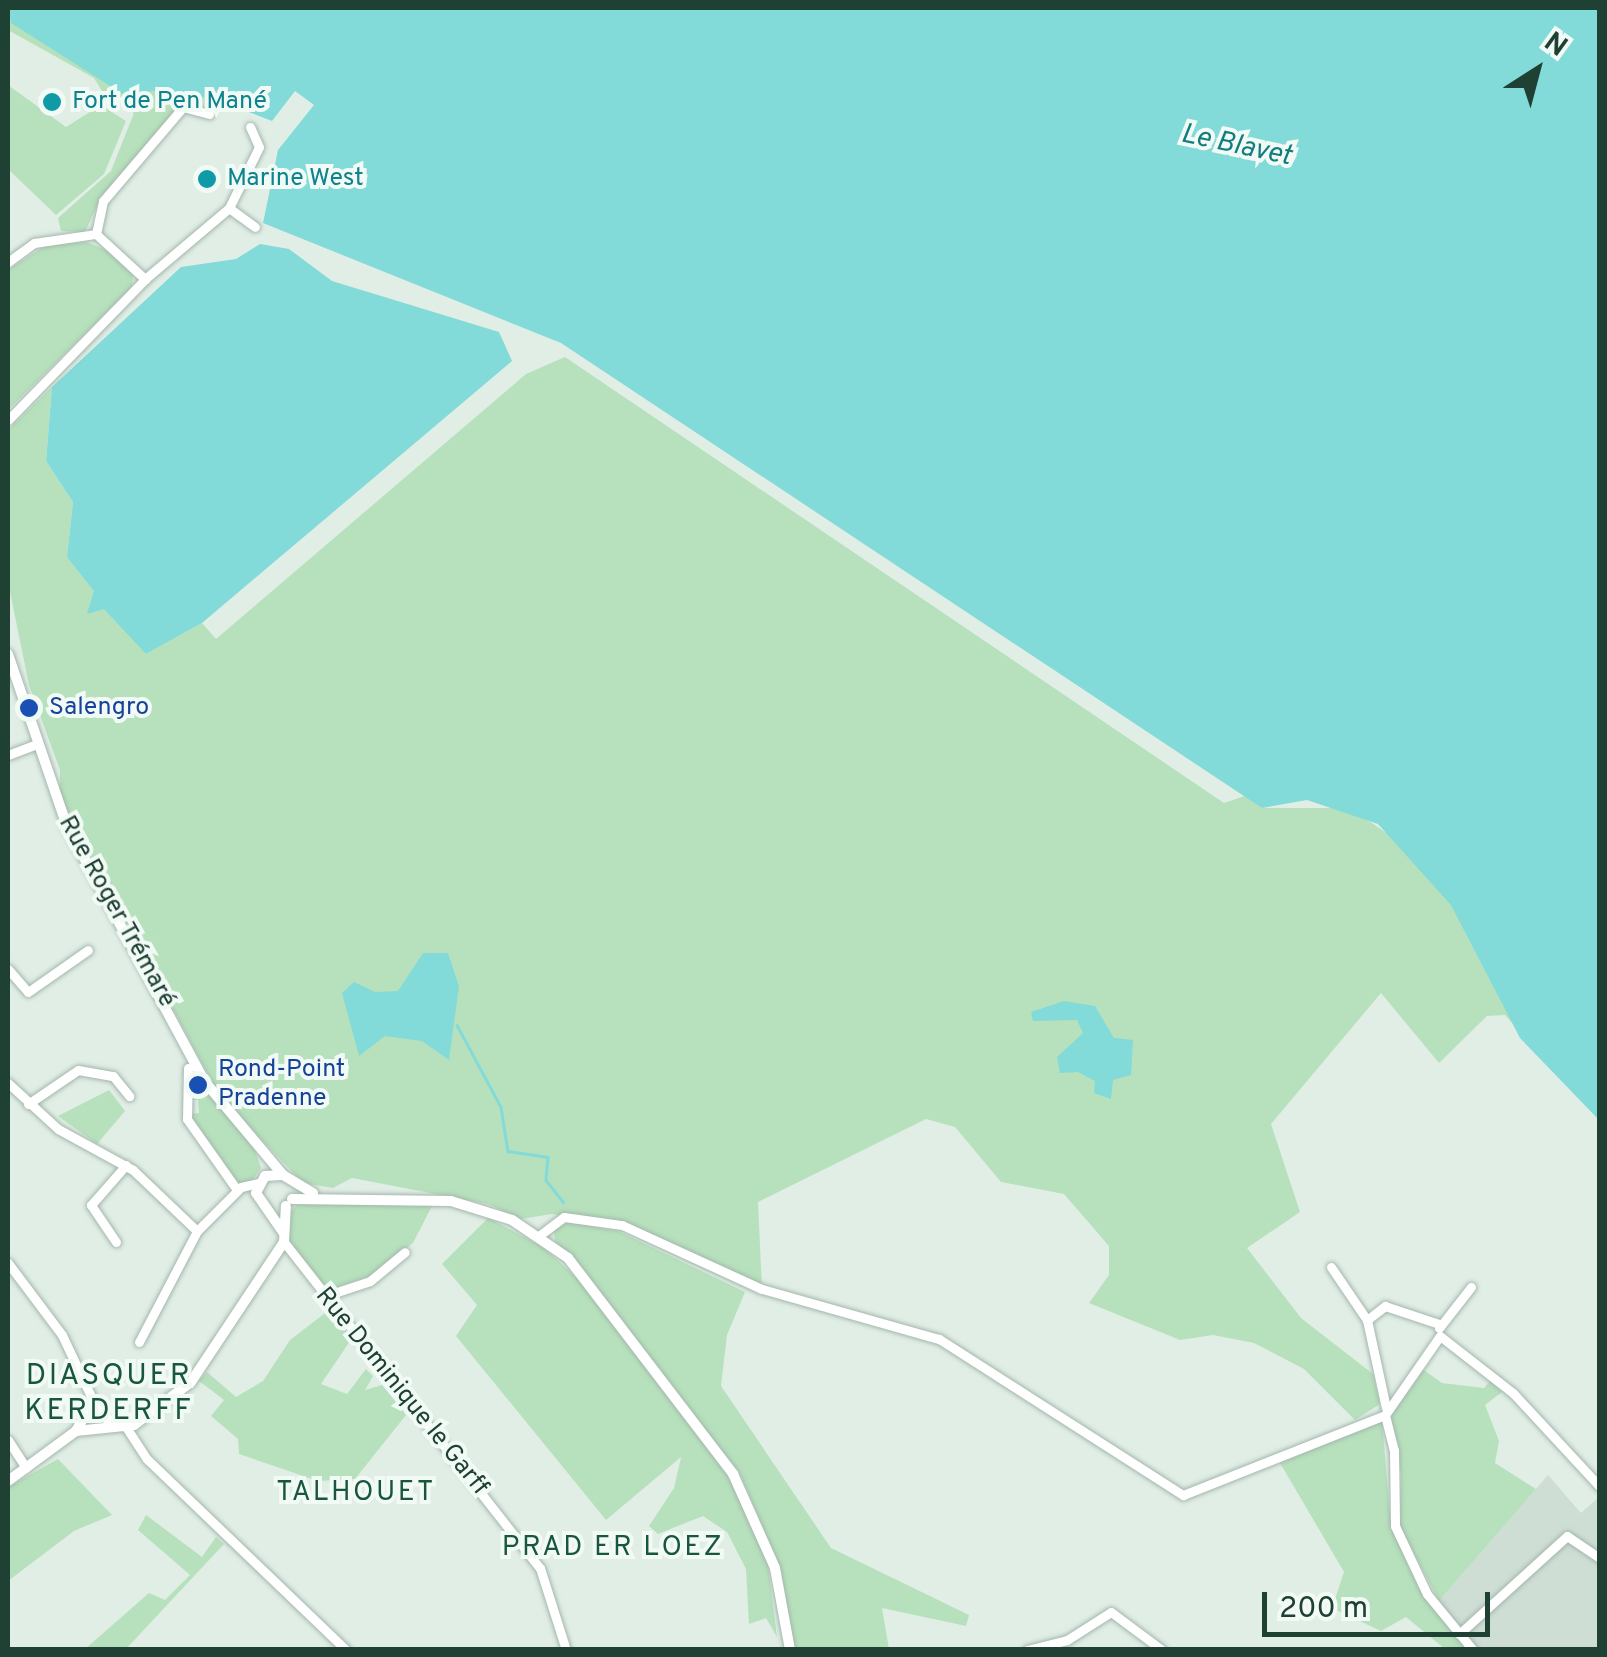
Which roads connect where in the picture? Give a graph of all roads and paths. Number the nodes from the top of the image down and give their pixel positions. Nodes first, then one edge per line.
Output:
1 (209, 114) dead end
2 (250, 127) dead end
3 (229, 208) junction
4 (255, 227) dead end
5 (96, 234) junction
6 (8, 262) edge
7 (146, 279) junction
8 (8, 420) edge
9 (8, 654) edge
10 (34, 746) junction
11 (8, 755) edge
12 (88, 950) dead end
13 (8, 969) edge
14 (28, 992) junction
15 (39, 1000) dead end
16 (188, 1068) dead end
17 (8, 1082) edge
18 (129, 1096) dead end
19 (28, 1104) junction
20 (260, 1150) junction
21 (126, 1165) junction
22 (282, 1175) junction
23 (262, 1180) junction
24 (292, 1184) junction
25 (237, 1190) junction
26 (314, 1193) junction
27 (257, 1199) junction
28 (289, 1202) junction
29 (270, 1210) junction
30 (197, 1231) junction
31 (540, 1235) junction
32 (284, 1237) junction
33 (116, 1242) dead end
34 (405, 1252) dead end
35 (8, 1262) edge
36 (1331, 1267) dead end
37 (1471, 1288) dead end
38 (324, 1296) junction
39 (1366, 1320) junction
40 (1438, 1324) junction
41 (1440, 1336) junction
42 (138, 1342) dead end
43 (1386, 1412) junction
44 (93, 1417) junction
45 (124, 1426) junction
46 (8, 1440) edge
47 (26, 1468) junction
48 (8, 1480) edge
49 (1600, 1488) edge
50 (1600, 1558) edge
51 (1460, 1634) junction
52 (346, 1650) edge
53 (566, 1650) edge
54 (790, 1650) edge
55 (1027, 1650) edge
56 (1162, 1650) edge
57 (1473, 1650) edge

1 - 5 street
2 - 3 street
3 - 4 street
3 - 7 street
5 - 6 street
5 - 7 street
7 - 8 street
9 - 10 street, Rue Roger Trémaré
10 - 11 street
10 - 20 street, Rue Roger Trémaré
12 - 14 street
13 - 14 street
14 - 15 street
16 - 25 street
17 - 19 street
18 - 19 street
19 - 21 street
20 - 22 street, Rue Roger Trémaré
20 - 23 street
21 - 30 street
21 - 33 street
22 - 23 street
22 - 24 street
23 - 25 street
23 - 27 street
24 - 26 street
24 - 28 street
25 - 27 street
25 - 30 street
26 - 28 street
26 - 31 street
27 - 29 street
28 - 29 street
28 - 32 street
29 - 32 street
30 - 42 street
31 - 43 street
31 - 54 street
32 - 38 street, Rue Dominique le Garff
32 - 45 street
34 - 38 street
35 - 44 street
36 - 39 street
37 - 40 street
38 - 53 street, Rue Dominique le Garff
39 - 40 street
39 - 43 street
40 - 41 street
41 - 43 street
41 - 49 street
43 - 51 street
44 - 45 street
44 - 47 street
45 - 52 street
46 - 47 street
47 - 48 street
50 - 51 street
51 - 57 street
55 - 56 street

